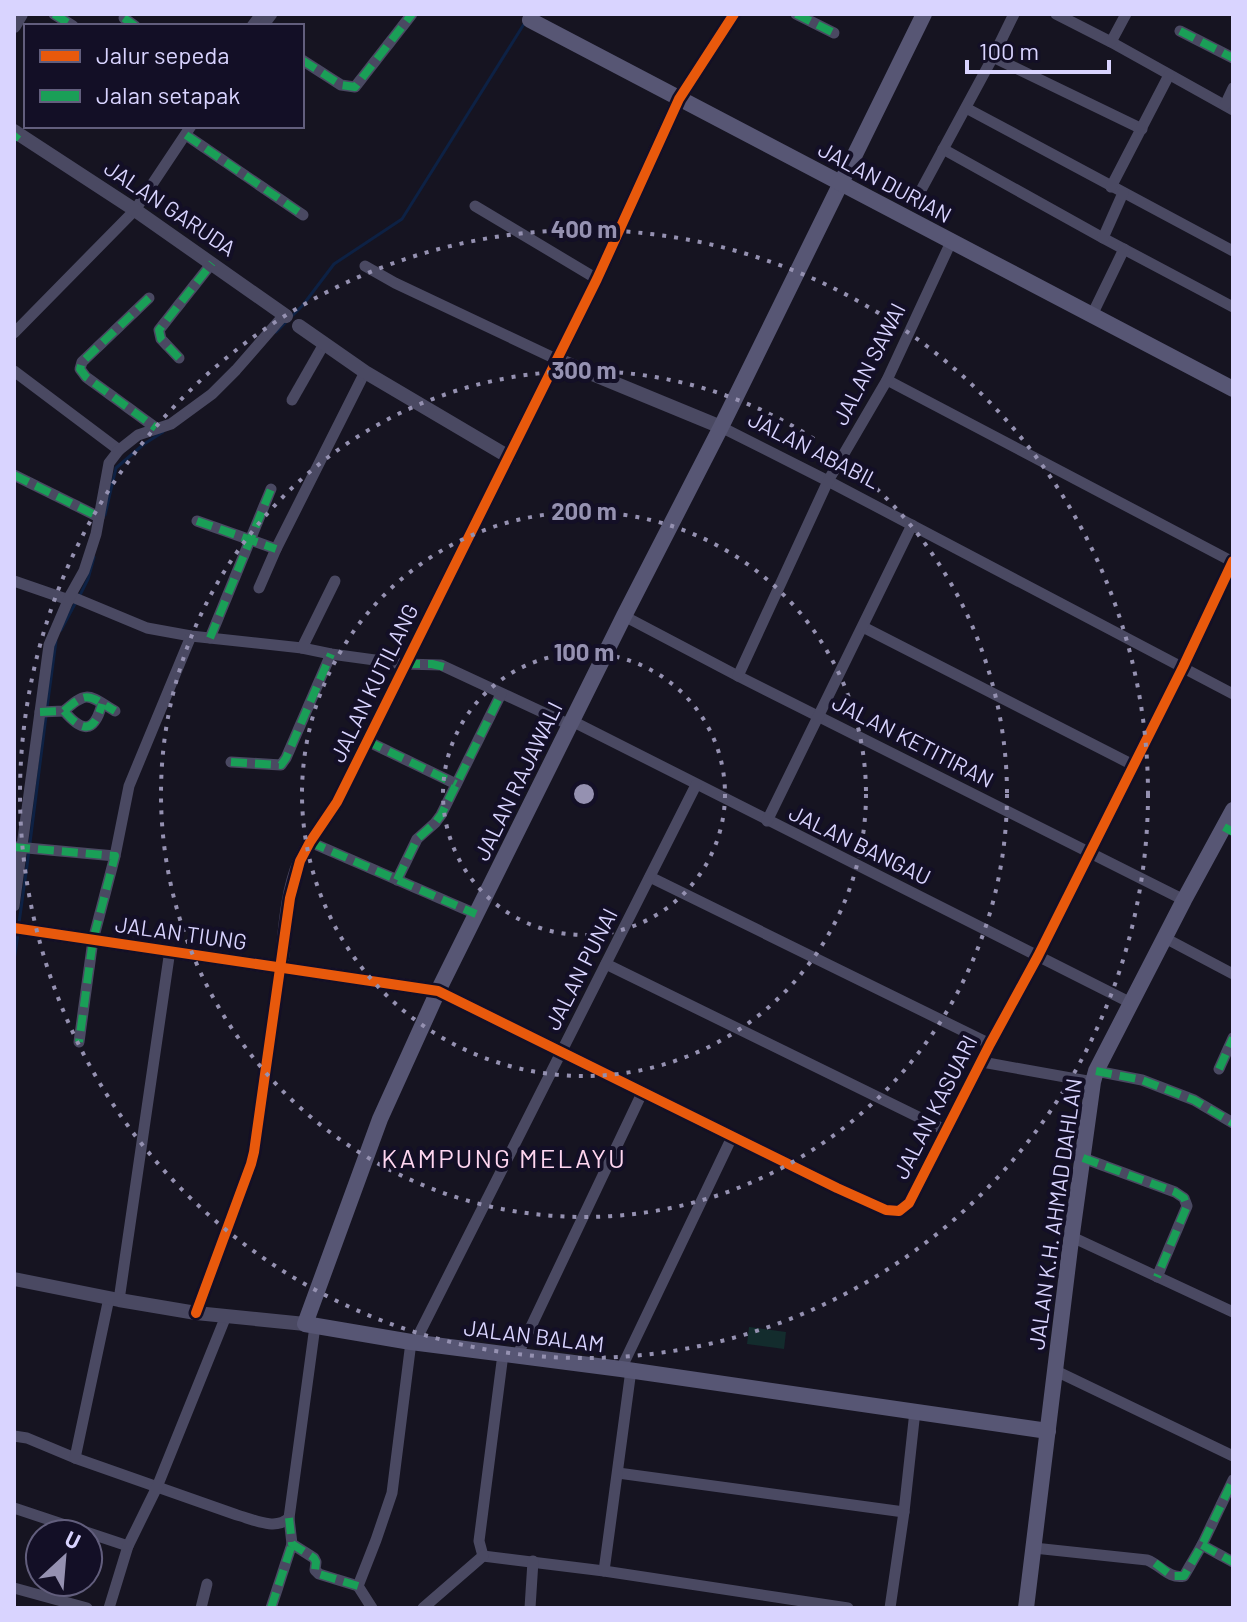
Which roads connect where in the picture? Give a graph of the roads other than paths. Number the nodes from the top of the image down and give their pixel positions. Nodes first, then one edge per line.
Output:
1 (21, 14) edge
2 (412, 14) edge
3 (734, 14) edge
4 (796, 14) edge
5 (924, 14) edge
6 (1014, 14) edge
7 (1056, 14) edge
8 (1126, 14) edge
9 (523, 17) edge
10 (124, 18) dead end
11 (132, 24) edge
12 (14, 26) edge
13 (1180, 31) dead end
14 (834, 33) dead end
15 (1111, 42) junction
16 (993, 57) junction
17 (1233, 58) edge
18 (304, 61) edge
19 (1169, 75) junction
20 (1233, 88) edge
21 (679, 99) junction
22 (1229, 107) edge
23 (966, 108) junction
24 (1142, 129) junction
25 (189, 130) edge
26 (15, 135) edge
27 (943, 149) junction
28 (841, 184) junction
29 (1111, 187) junction
30 (920, 192) dead end
31 (1123, 193) junction
32 (475, 206) dead end
33 (135, 210) junction
34 (303, 215) dead end
35 (1103, 238) junction
36 (951, 242) junction
37 (1124, 249) junction
38 (1233, 251) edge
39 (212, 263) junction
40 (365, 266) dead end
41 (597, 279) junction
42 (149, 298) dead end
43 (1233, 307) edge
44 (1092, 315) junction
45 (285, 316) junction
46 (17, 326) edge
47 (299, 326) joint
48 (324, 344) junction
49 (179, 358) dead end
50 (556, 359) junction
51 (14, 371) edge
52 (365, 372) junction
53 (887, 380) junction
54 (1233, 389) edge
55 (292, 400) dead end
56 (721, 427) junction
57 (156, 428) junction
58 (119, 450) junction
59 (509, 457) junction
60 (14, 475) edge
61 (828, 481) junction
62 (271, 489) dead end
63 (99, 517) junction
64 (197, 521) dead end
65 (912, 525) junction
66 (250, 539) junction
67 (276, 549) junction
68 (1232, 564) edge
69 (14, 581) edge
70 (335, 581) dead end
71 (259, 588) dead end
72 (71, 598) junction
73 (624, 616) junction
74 (863, 627) junction
75 (191, 636) junction
76 (210, 638) junction
77 (302, 648) junction
78 (331, 654) junction
79 (404, 664) junction
80 (1183, 667) junction
81 (738, 676) junction
82 (501, 694) junction
83 (1233, 694) edge
84 (102, 704) junction
85 (115, 711) dead end
86 (51, 712) junction
87 (819, 715) junction
88 (571, 723) junction
89 (367, 741) junction
90 (231, 762) dead end
91 (1133, 765) junction
92 (456, 784) junction
93 (696, 785) junction
94 (1233, 810) edge
95 (767, 821) junction
96 (1228, 829) edge
97 (310, 842) junction
98 (25, 848) edge
99 (1090, 852) junction
100 (115, 856) junction
101 (650, 877) junction
102 (397, 880) junction
103 (1184, 900) junction
104 (14, 906) edge
105 (476, 914) junction
106 (14, 928) edge
107 (1165, 938) junction
108 (93, 940) junction
109 (170, 950) junction
110 (1038, 956) junction
111 (606, 964) junction
112 (281, 968) junction
113 (1233, 974) edge
114 (438, 991) junction
115 (1131, 1003) junction
116 (1233, 1038) edge
117 (79, 1042) dead end
118 (990, 1044) junction
119 (561, 1052) junction
120 (982, 1062) junction
121 (1219, 1069) dead end
122 (1095, 1076) junction
123 (643, 1091) junction
124 (1233, 1123) edge
125 (947, 1131) junction
126 (733, 1135) junction
127 (1083, 1158) junction
128 (1072, 1237) junction
129 (1157, 1277) junction
130 (14, 1279) edge
131 (114, 1299) junction
132 (1233, 1312) edge
133 (196, 1313) junction
134 (226, 1316) junction
135 (310, 1325) junction
136 (413, 1342) junction
137 (510, 1355) junction
138 (626, 1370) junction
139 (1056, 1371) junction
140 (915, 1411) junction
141 (1048, 1431) junction
142 (14, 1436) edge
143 (1233, 1456) edge
144 (75, 1458) junction
145 (618, 1473) junction
146 (1233, 1480) edge
147 (157, 1487) junction
148 (14, 1508) edge
149 (904, 1512) junction
150 (289, 1518) junction
151 (292, 1544) junction
152 (1202, 1545) junction
153 (128, 1546) junction
154 (1034, 1548) junction
155 (483, 1556) junction
156 (533, 1561) junction
157 (1233, 1562) edge
158 (604, 1571) junction
159 (207, 1584) dead end
160 (358, 1586) junction
161 (14, 1588) edge
162 (87, 1608) edge
163 (109, 1608) edge
164 (201, 1608) edge
165 (271, 1608) edge
166 (372, 1608) edge
167 (423, 1608) edge
168 (530, 1608) edge
169 (848, 1608) edge
170 (890, 1608) edge
171 (1026, 1608) edge

1 - 12 street
2 - 18 street
3 - 21 street
4 - 14 street
5 - 28 main road, JALAN RAJAWALI
6 - 16 street
7 - 15 street
8 - 15 street
9 - 21 main road, JALAN DURIAN
10 - 11 street
13 - 17 street
15 - 19 street
16 - 23 street
16 - 24 street
19 - 22 street
19 - 24 street
20 - 22 street
21 - 28 main road, JALAN DURIAN
21 - 41 street, JALAN KUTILANG
23 - 27 street
23 - 29 street
24 - 29 street
25 - 33 street
25 - 34 street
26 - 33 street, JALAN GARUDA
27 - 30 street
27 - 35 street
28 - 36 main road, JALAN DURIAN
28 - 56 main road, JALAN RAJAWALI
29 - 31 street
31 - 35 street
31 - 38 street
32 - 41 street
33 - 39 street, JALAN GARUDA
33 - 46 street
35 - 37 street
36 - 44 main road, JALAN DURIAN
36 - 53 street, JALAN SAWAI
37 - 43 street
37 - 44 street
39 - 45 street, JALAN GARUDA
39 - 49 street
40 - 50 street, JALAN ABABIL
41 - 50 street, JALAN KUTILANG
42 - 57 street
44 - 54 main road, JALAN DURIAN
45 - 47 street, JALAN GARUDA
45 - 57 street
47 - 48 street
48 - 52 street
48 - 55 street
50 - 56 street, JALAN ABABIL
50 - 59 street, JALAN KUTILANG
51 - 58 street
52 - 59 street
52 - 67 street
53 - 61 street, JALAN SAWAI
53 - 68 street
56 - 61 street, JALAN ABABIL
56 - 73 main road, JALAN RAJAWALI
57 - 58 street
58 - 63 street
59 - 79 street, JALAN KUTILANG
60 - 63 street
61 - 65 street, JALAN ABABIL
61 - 81 street, JALAN SAWAI
62 - 66 street
63 - 72 street
64 - 66 street
65 - 74 street
65 - 80 street, JALAN ABABIL
66 - 67 street
66 - 76 street
67 - 71 street
68 - 80 street, JALAN KASUARI
69 - 72 street, JALAN BANGAU
70 - 77 street
72 - 75 street, JALAN BANGAU
72 - 86 street
73 - 81 street, JALAN KETITIRAN
73 - 88 main road, JALAN RAJAWALI
74 - 87 street
74 - 91 street
75 - 76 street, JALAN BANGAU
75 - 100 street
76 - 77 street, JALAN BANGAU
77 - 78 street, JALAN BANGAU
78 - 79 street, JALAN BANGAU
78 - 90 street
79 - 82 street, JALAN BANGAU
79 - 89 street, JALAN KUTILANG
80 - 83 street, JALAN ABABIL
80 - 91 street, JALAN KASUARI
81 - 87 street, JALAN KETITIRAN
82 - 88 street, JALAN BANGAU
82 - 92 street
84 - 85 street
84 - 86 street
84 - 86 street
86 - 98 street
87 - 95 street
87 - 99 street, JALAN KETITIRAN
88 - 93 street, JALAN BANGAU
88 - 105 main road, JALAN RAJAWALI
89 - 92 street
89 - 97 street, JALAN KUTILANG
91 - 99 street, JALAN KASUARI
92 - 102 street
93 - 95 street, JALAN BANGAU
93 - 101 street, JALAN PUNAI
94 - 96 main road, JALAN K.H. AHMAD DAHLAN
95 - 110 street, JALAN BANGAU
96 - 103 main road, JALAN K.H. AHMAD DAHLAN
97 - 102 street
97 - 112 street, JALAN KUTILANG
98 - 100 street
98 - 104 street
99 - 103 street, JALAN KETITIRAN
99 - 110 street, JALAN KASUARI
100 - 108 street
101 - 111 street, JALAN PUNAI
101 - 118 street
102 - 105 street
103 - 107 main road, JALAN K.H. AHMAD DAHLAN
105 - 114 main road, JALAN RAJAWALI
106 - 108 street, JALAN TIUNG
107 - 113 street
107 - 115 main road, JALAN K.H. AHMAD DAHLAN
108 - 109 street, JALAN TIUNG
108 - 117 street
109 - 112 street, JALAN TIUNG
109 - 131 street
110 - 115 street, JALAN BANGAU
110 - 118 street, JALAN KASUARI
111 - 119 street, JALAN PUNAI
111 - 125 street
112 - 114 street, JALAN TIUNG
112 - 133 street, JALAN KUTILANG
114 - 119 street, JALAN KASUARI
114 - 135 main road, JALAN RAJAWALI
115 - 122 main road, JALAN K.H. AHMAD DAHLAN
116 - 121 street
118 - 120 street, JALAN KASUARI
119 - 123 street, JALAN KASUARI
119 - 136 street, JALAN PUNAI
120 - 122 street
120 - 125 street, JALAN KASUARI
122 - 124 street
122 - 127 main road, JALAN K.H. AHMAD DAHLAN
123 - 126 street, JALAN KASUARI
123 - 137 street
125 - 126 street, JALAN KASUARI
126 - 138 street
127 - 128 main road, JALAN K.H. AHMAD DAHLAN
127 - 129 street
128 - 129 street
128 - 139 main road, JALAN K.H. AHMAD DAHLAN
129 - 132 street
130 - 131 street, JALAN BALAM
131 - 133 street, JALAN BALAM
131 - 144 street
133 - 134 street, JALAN BALAM
134 - 135 street, JALAN BALAM
134 - 147 street
135 - 136 main road, JALAN BALAM
135 - 150 street
136 - 137 main road, JALAN BALAM
136 - 160 street, JALAN PUNAI
137 - 138 main road, JALAN BALAM
137 - 155 street
138 - 140 main road, JALAN BALAM
138 - 145 street
139 - 141 main road, JALAN K.H. AHMAD DAHLAN
139 - 143 street
140 - 141 main road, JALAN BALAM
140 - 149 street
141 - 154 main road, JALAN K.H. AHMAD DAHLAN
142 - 144 street
144 - 147 street
145 - 149 street
145 - 158 street
146 - 152 street
147 - 150 street
147 - 153 street
148 - 153 street
149 - 170 street
150 - 151 street
151 - 160 street
151 - 165 street
152 - 154 street
152 - 157 street
153 - 163 street
154 - 171 main road, JALAN K.H. AHMAD DAHLAN
155 - 156 street
155 - 167 street
156 - 158 street
156 - 168 street
158 - 169 street
159 - 164 street
160 - 166 street
161 - 162 street

